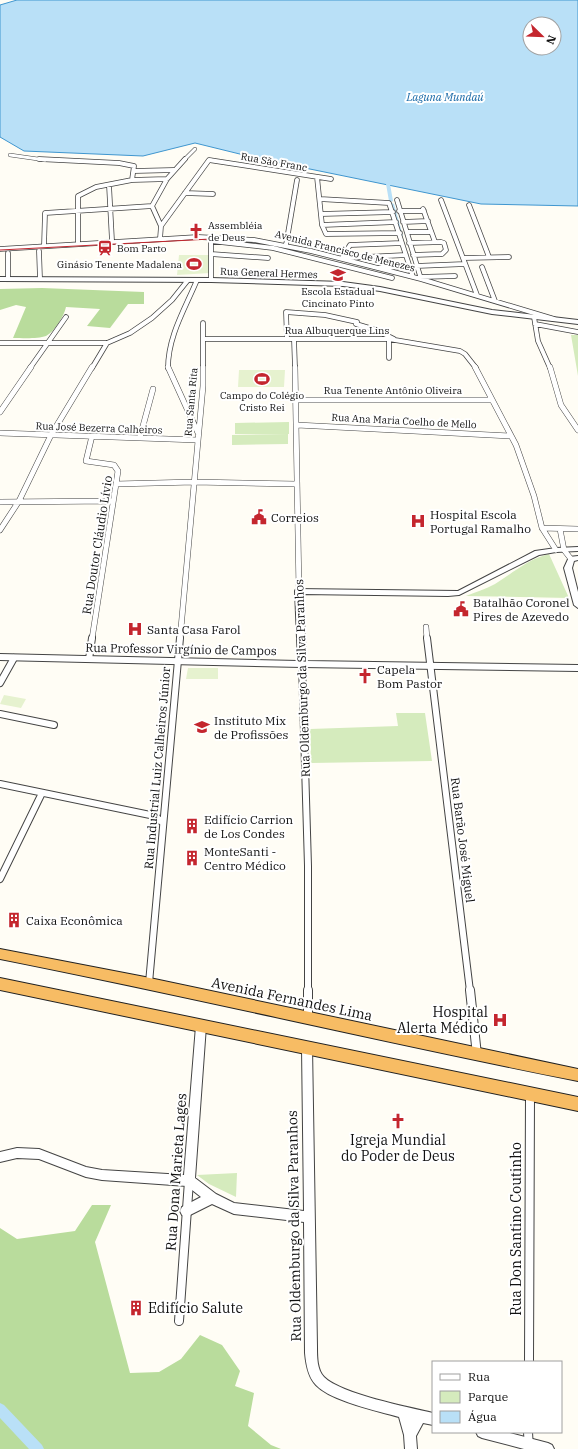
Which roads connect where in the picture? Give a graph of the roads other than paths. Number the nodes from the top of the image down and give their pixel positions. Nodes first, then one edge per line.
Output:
1 (195, 149) dead end
2 (10, 155) dead end
3 (174, 170) junction
4 (134, 171) junction
5 (316, 177) junction
6 (167, 179) junction
7 (331, 179) dead end
8 (132, 180) junction
9 (297, 180) dead end
10 (109, 184) junction
11 (185, 193) junction
12 (213, 194) dead end
13 (320, 199) junction
14 (440, 200) dead end
15 (397, 201) dead end
16 (469, 205) dead end
17 (152, 206) junction
18 (110, 209) junction
19 (77, 211) junction
20 (393, 212) junction
21 (399, 212) junction
22 (321, 214) junction
23 (428, 221) junction
24 (396, 222) junction
25 (403, 222) junction
26 (322, 225) junction
27 (161, 226) junction
28 (407, 232) junction
29 (431, 232) junction
30 (400, 233) junction
31 (160, 239) junction
32 (211, 239) junction
33 (112, 241) junction
34 (435, 242) junction
35 (402, 243) junction
36 (409, 243) junction
37 (78, 244) junction
38 (286, 245) junction
39 (44, 246) junction
40 (0, 249) edge
41 (39, 251) dead end
42 (8, 253) dead end
43 (211, 254) junction
44 (406, 255) junction
45 (413, 255) junction
46 (490, 257) junction
47 (509, 257) dead end
48 (268, 258) dead end
49 (341, 258) junction
50 (463, 258) junction
51 (465, 264) junction
52 (363, 265) junction
53 (409, 266) junction
54 (416, 266) junction
55 (482, 267) dead end
56 (373, 268) junction
57 (358, 270) junction
58 (455, 276) dead end
59 (413, 277) junction
60 (392, 278) dead end
61 (421, 278) junction
62 (0, 279) edge
63 (8, 279) junction
64 (40, 279) junction
65 (188, 280) junction
66 (197, 280) junction
67 (212, 280) junction
68 (178, 294) junction
69 (191, 295) junction
70 (476, 295) junction
71 (495, 301) junction
72 (537, 316) junction
73 (66, 317) dead end
74 (578, 322) edge
75 (203, 323) dead end
76 (535, 324) junction
77 (578, 332) edge
78 (204, 339) junction
79 (287, 339) junction
80 (294, 339) junction
81 (389, 339) junction
82 (395, 340) junction
83 (49, 342) junction
84 (0, 343) edge
85 (107, 343) junction
86 (389, 358) dead end
87 (153, 389) dead end
88 (295, 400) junction
89 (491, 400) junction
90 (0, 412) edge
91 (297, 425) junction
92 (578, 430) edge
93 (0, 433) edge
94 (198, 433) junction
95 (51, 435) junction
96 (92, 436) junction
97 (511, 436) junction
98 (140, 438) junction
99 (197, 440) junction
100 (194, 482) junction
101 (116, 484) junction
102 (296, 484) junction
103 (113, 501) junction
104 (0, 502) edge
105 (19, 502) junction
106 (542, 528) junction
107 (560, 529) junction
108 (578, 529) edge
109 (0, 530) edge
110 (578, 549) edge
111 (560, 550) junction
112 (575, 558) edge
113 (299, 591) junction
114 (578, 605) edge
115 (426, 627) dead end
116 (0, 657) edge
117 (14, 658) junction
118 (89, 659) junction
119 (177, 661) junction
120 (302, 664) junction
121 (429, 665) junction
122 (578, 668) edge
123 (0, 682) edge
124 (0, 714) edge
125 (54, 725) dead end
126 (0, 784) edge
127 (42, 793) junction
128 (166, 808) junction
129 (155, 816) junction
130 (163, 823) junction
131 (0, 879) edge
132 (0, 954) edge
133 (149, 983) junction
134 (0, 984) edge
135 (308, 1017) junction
136 (201, 1026) junction
137 (307, 1047) junction
138 (477, 1055) junction
139 (578, 1075) edge
140 (530, 1096) junction
141 (578, 1104) edge
142 (0, 1157) edge
143 (189, 1182) junction
144 (212, 1198) junction
145 (186, 1211) junction
146 (309, 1217) junction
147 (179, 1321) dead end
148 (529, 1361) edge
149 (404, 1412) junction
150 (420, 1416) junction
151 (432, 1419) edge
152 (487, 1433) edge
153 (410, 1435) junction
154 (529, 1442) edge
155 (411, 1449) edge
156 (548, 1449) edge

1 - 3 street
2 - 4 street
3 - 4 street
3 - 6 street
4 - 8 street
5 - 7 street, Rua São Franc
5 - 11 street, Rua São Franc
5 - 13 street
6 - 8 street
6 - 17 street
8 - 10 street
9 - 38 street
10 - 18 street
10 - 19 street
11 - 12 street
11 - 27 street
13 - 20 street
13 - 22 street
14 - 50 street
15 - 21 street
16 - 46 street
17 - 18 street
17 - 27 street
18 - 19 street
18 - 33 street
19 - 37 street
19 - 39 street
20 - 22 street
20 - 24 street
21 - 23 street
21 - 25 street
22 - 26 street
23 - 25 street
23 - 29 street
24 - 26 street
24 - 30 street
25 - 28 street
26 - 30 street
27 - 31 street
28 - 29 street
28 - 36 street
29 - 34 street
30 - 35 street
31 - 32 street, Avenida Francisco de Menezes
31 - 33 street, Avenida Francisco de Menezes
32 - 38 street, Avenida Francisco de Menezes
32 - 43 street
32 - 57 street
33 - 37 street, Avenida Francisco de Menezes
34 - 36 street
34 - 45 street
35 - 44 street
35 - 49 street
36 - 45 street
37 - 39 street, Avenida Francisco de Menezes
38 - 49 street, Avenida Francisco de Menezes
39 - 40 street, Avenida Francisco de Menezes
41 - 64 street
42 - 63 street
43 - 48 street
43 - 67 street
44 - 49 street
44 - 53 street
45 - 54 street
46 - 47 street
46 - 50 street
49 - 52 street, Avenida Francisco de Menezes
50 - 51 street
51 - 54 street
51 - 70 street
52 - 56 street, Avenida Francisco de Menezes
52 - 57 street
53 - 56 street
53 - 59 street
54 - 61 street
55 - 71 street
56 - 59 street, Avenida Francisco de Menezes
57 - 60 street
58 - 61 street
59 - 61 street, Avenida Francisco de Menezes
61 - 70 street, Avenida Francisco de Menezes
62 - 63 street, Rua General Hermes
63 - 64 street, Rua General Hermes
64 - 65 street, Rua General Hermes
65 - 66 street, Rua General Hermes
65 - 68 street
66 - 67 street, Rua General Hermes
66 - 69 street
67 - 72 street, Rua General Hermes
68 - 69 street
68 - 85 street
69 - 94 street
70 - 71 street, Avenida Francisco de Menezes
71 - 72 street, Avenida Francisco de Menezes
72 - 74 street, Rua General Hermes
72 - 76 street
73 - 83 street
75 - 78 street, Rua Santa Rita
76 - 77 street
76 - 92 street
78 - 79 street, Rua Albuquerque Lins
78 - 94 street, Rua Santa Rita
79 - 80 street, Rua Albuquerque Lins
79 - 82 street
80 - 81 street, Rua Albuquerque Lins
80 - 88 street, Rua Oldemburgo da Silva Paranhos
81 - 82 street, Rua Albuquerque Lins
81 - 86 street
82 - 89 street, Rua Albuquerque Lins
83 - 84 street
83 - 85 street
83 - 90 street
85 - 95 street
87 - 98 street
88 - 89 street, Rua Tenente Antônio Oliveira
88 - 91 street, Rua Oldemburgo da Silva Paranhos
89 - 97 street
91 - 97 street, Rua Ana Maria Coelho de Mello
91 - 102 street, Rua Oldemburgo da Silva Paranhos
93 - 95 street, Rua José Bezerra Calheiros
94 - 99 street, Rua Santa Rita
95 - 96 street, Rua José Bezerra Calheiros
95 - 105 street
96 - 98 street, Rua José Bezerra Calheiros
96 - 101 street, Rua Doutor Cláudio Lívio
97 - 106 street
98 - 99 street, Rua José Bezerra Calheiros
99 - 100 street, Rua Santa Rita
100 - 101 street
100 - 102 street
100 - 119 street, Rua Industrial Luiz Calheiros Júnior
101 - 103 street, Rua Doutor Cláudio Lívio
102 - 113 street, Rua Oldemburgo da Silva Paranhos
103 - 105 street
103 - 118 street, Rua Doutor Cláudio Lívio
104 - 105 street
105 - 109 street
106 - 107 street
106 - 111 street
107 - 108 street
107 - 111 street
110 - 111 street
111 - 112 street
111 - 113 street
112 - 114 street
113 - 120 street, Rua Oldemburgo da Silva Paranhos
115 - 121 street, Rua Barão José Miguel
116 - 117 street, Rua Professor Virgínio de Campos
117 - 118 street, Rua Professor Virgínio de Campos
117 - 123 street
118 - 119 street, Rua Professor Virgínio de Campos
119 - 120 street, Rua Professor Virgínio de Campos
119 - 128 street, Rua Industrial Luiz Calheiros Júnior
120 - 121 street, Rua Professor Virgínio de Campos
120 - 135 street, Rua Oldemburgo da Silva Paranhos
121 - 122 street, Rua Professor Virgínio de Campos
121 - 138 street, Rua Barão José Miguel
124 - 125 street
126 - 127 street
127 - 129 street
127 - 131 street
128 - 129 street
128 - 130 street, Rua Industrial Luiz Calheiros Júnior
129 - 130 street
130 - 133 street, Rua Industrial Luiz Calheiros Júnior
132 - 133 highway, Avenida Fernandes Lima
133 - 135 highway, Avenida Fernandes Lima
134 - 136 highway
135 - 138 highway, Avenida Fernandes Lima
136 - 137 highway
136 - 143 street, Rua Dona Marieta Lages
137 - 140 highway
137 - 146 street, Rua Oldemburgo da Silva Paranhos
138 - 139 highway, Avenida Fernandes Lima
140 - 141 highway
140 - 148 street, Rua Don Santino Coutinho
142 - 143 street
143 - 144 street
143 - 145 street, Rua Dona Marieta Lages
144 - 145 street
144 - 146 street
145 - 147 street, Rua Dona Marieta Lages
146 - 149 street, Rua Oldemburgo da Silva Paranhos
149 - 150 street, Rua Oldemburgo da Silva Paranhos
149 - 153 street
150 - 151 street, Rua Oldemburgo da Silva Paranhos
150 - 153 street
152 - 154 street
153 - 155 street
154 - 156 street

